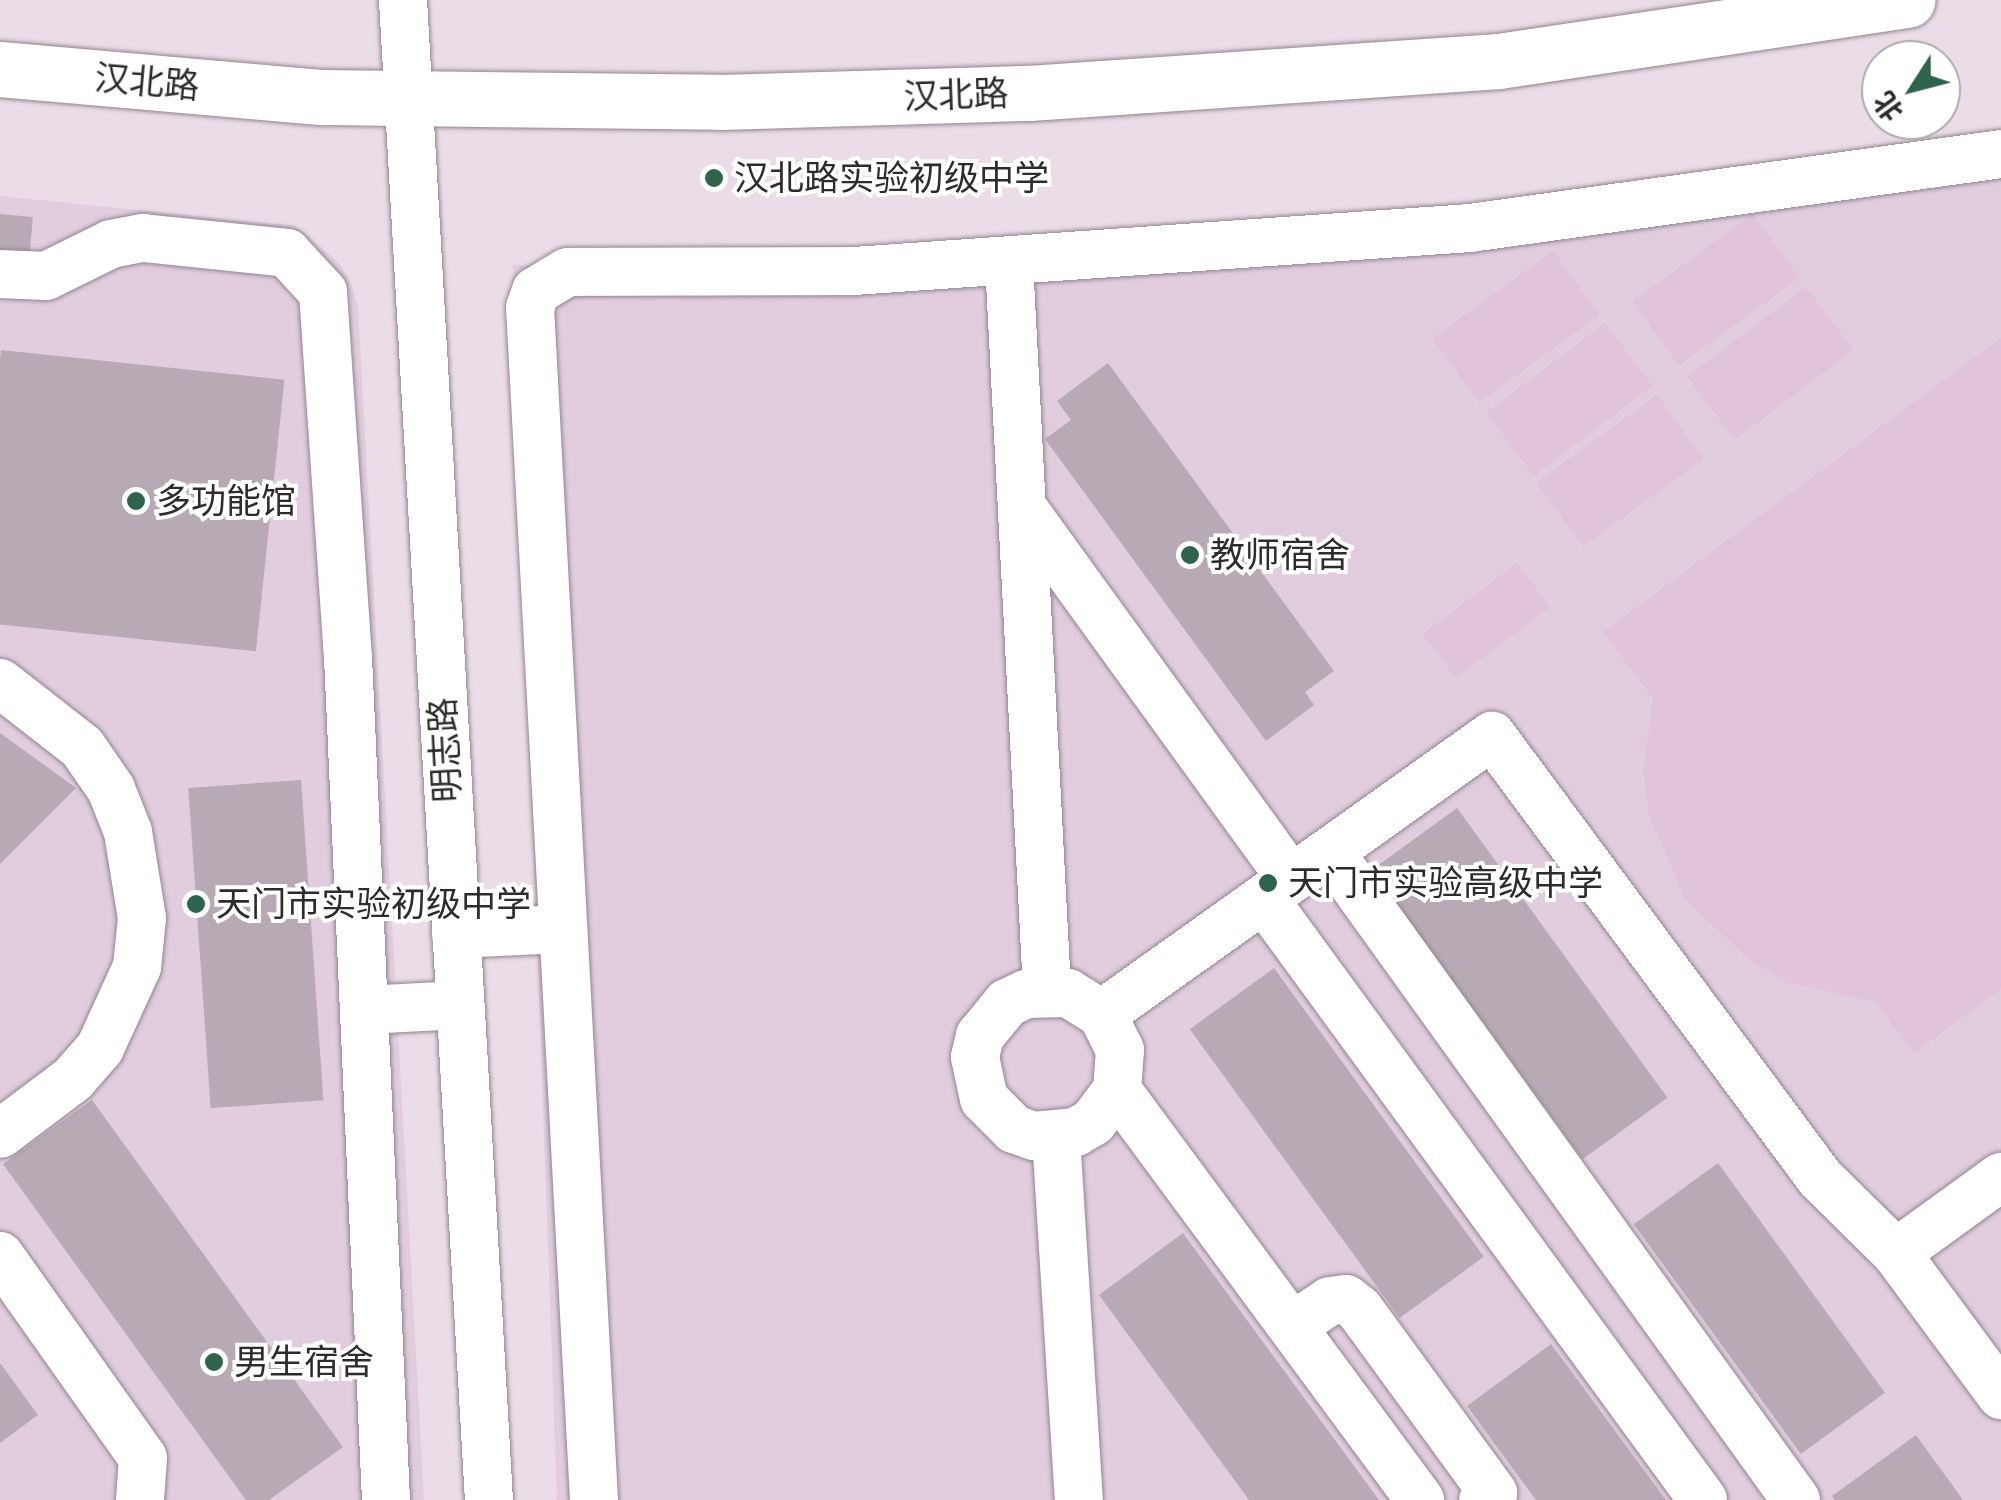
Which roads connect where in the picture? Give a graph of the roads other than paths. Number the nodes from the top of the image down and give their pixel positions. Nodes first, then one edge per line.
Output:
1 (402, 0) edge
2 (1907, 0) edge
3 (0, 69) edge
4 (408, 98) junction
5 (2001, 154) edge
6 (1009, 262) junction
7 (0, 274) edge
8 (1022, 506) junction
9 (0, 684) edge
10 (1330, 852) junction
11 (1278, 889) junction
12 (561, 929) junction
13 (456, 934) junction
14 (1048, 990) junction
15 (460, 1005) junction
16 (365, 1010) junction
17 (1102, 1014) junction
18 (1117, 1090) junction
19 (0, 1134) edge
20 (1056, 1137) junction
21 (2001, 1177) edge
22 (1571, 1186) junction
23 (1508, 1233) junction
24 (1896, 1253) junction
25 (1619, 1254) junction
26 (0, 1256) edge
27 (1556, 1299) junction
28 (1292, 1326) junction
29 (2001, 1395) edge
30 (1491, 1498) edge
31 (140, 1500) edge
32 (386, 1500) edge
33 (488, 1500) edge
34 (594, 1500) edge
35 (1078, 1500) edge
36 (1420, 1500) edge
37 (1703, 1500) edge
38 (1796, 1500) edge

1 - 4 street, 明志路
2 - 4 main road, 汉北路
3 - 4 main road, 汉北路
4 - 13 street, 明志路
5 - 6 street
6 - 8 street
6 - 12 street
7 - 16 street
8 - 11 street
8 - 14 street
9 - 19 street
10 - 11 street
10 - 22 street
10 - 24 street
11 - 17 street
11 - 23 street
12 - 13 street
12 - 34 street
13 - 15 street, 明志路
14 - 17 street
14 - 20 street
15 - 16 street
15 - 33 street, 明志路
16 - 32 street
17 - 18 street
18 - 20 street
18 - 28 street
20 - 35 street
21 - 24 street
22 - 23 street
22 - 25 street
23 - 27 street
24 - 29 street
25 - 27 street
25 - 38 street
26 - 31 street
27 - 37 street
28 - 30 street
28 - 36 street

